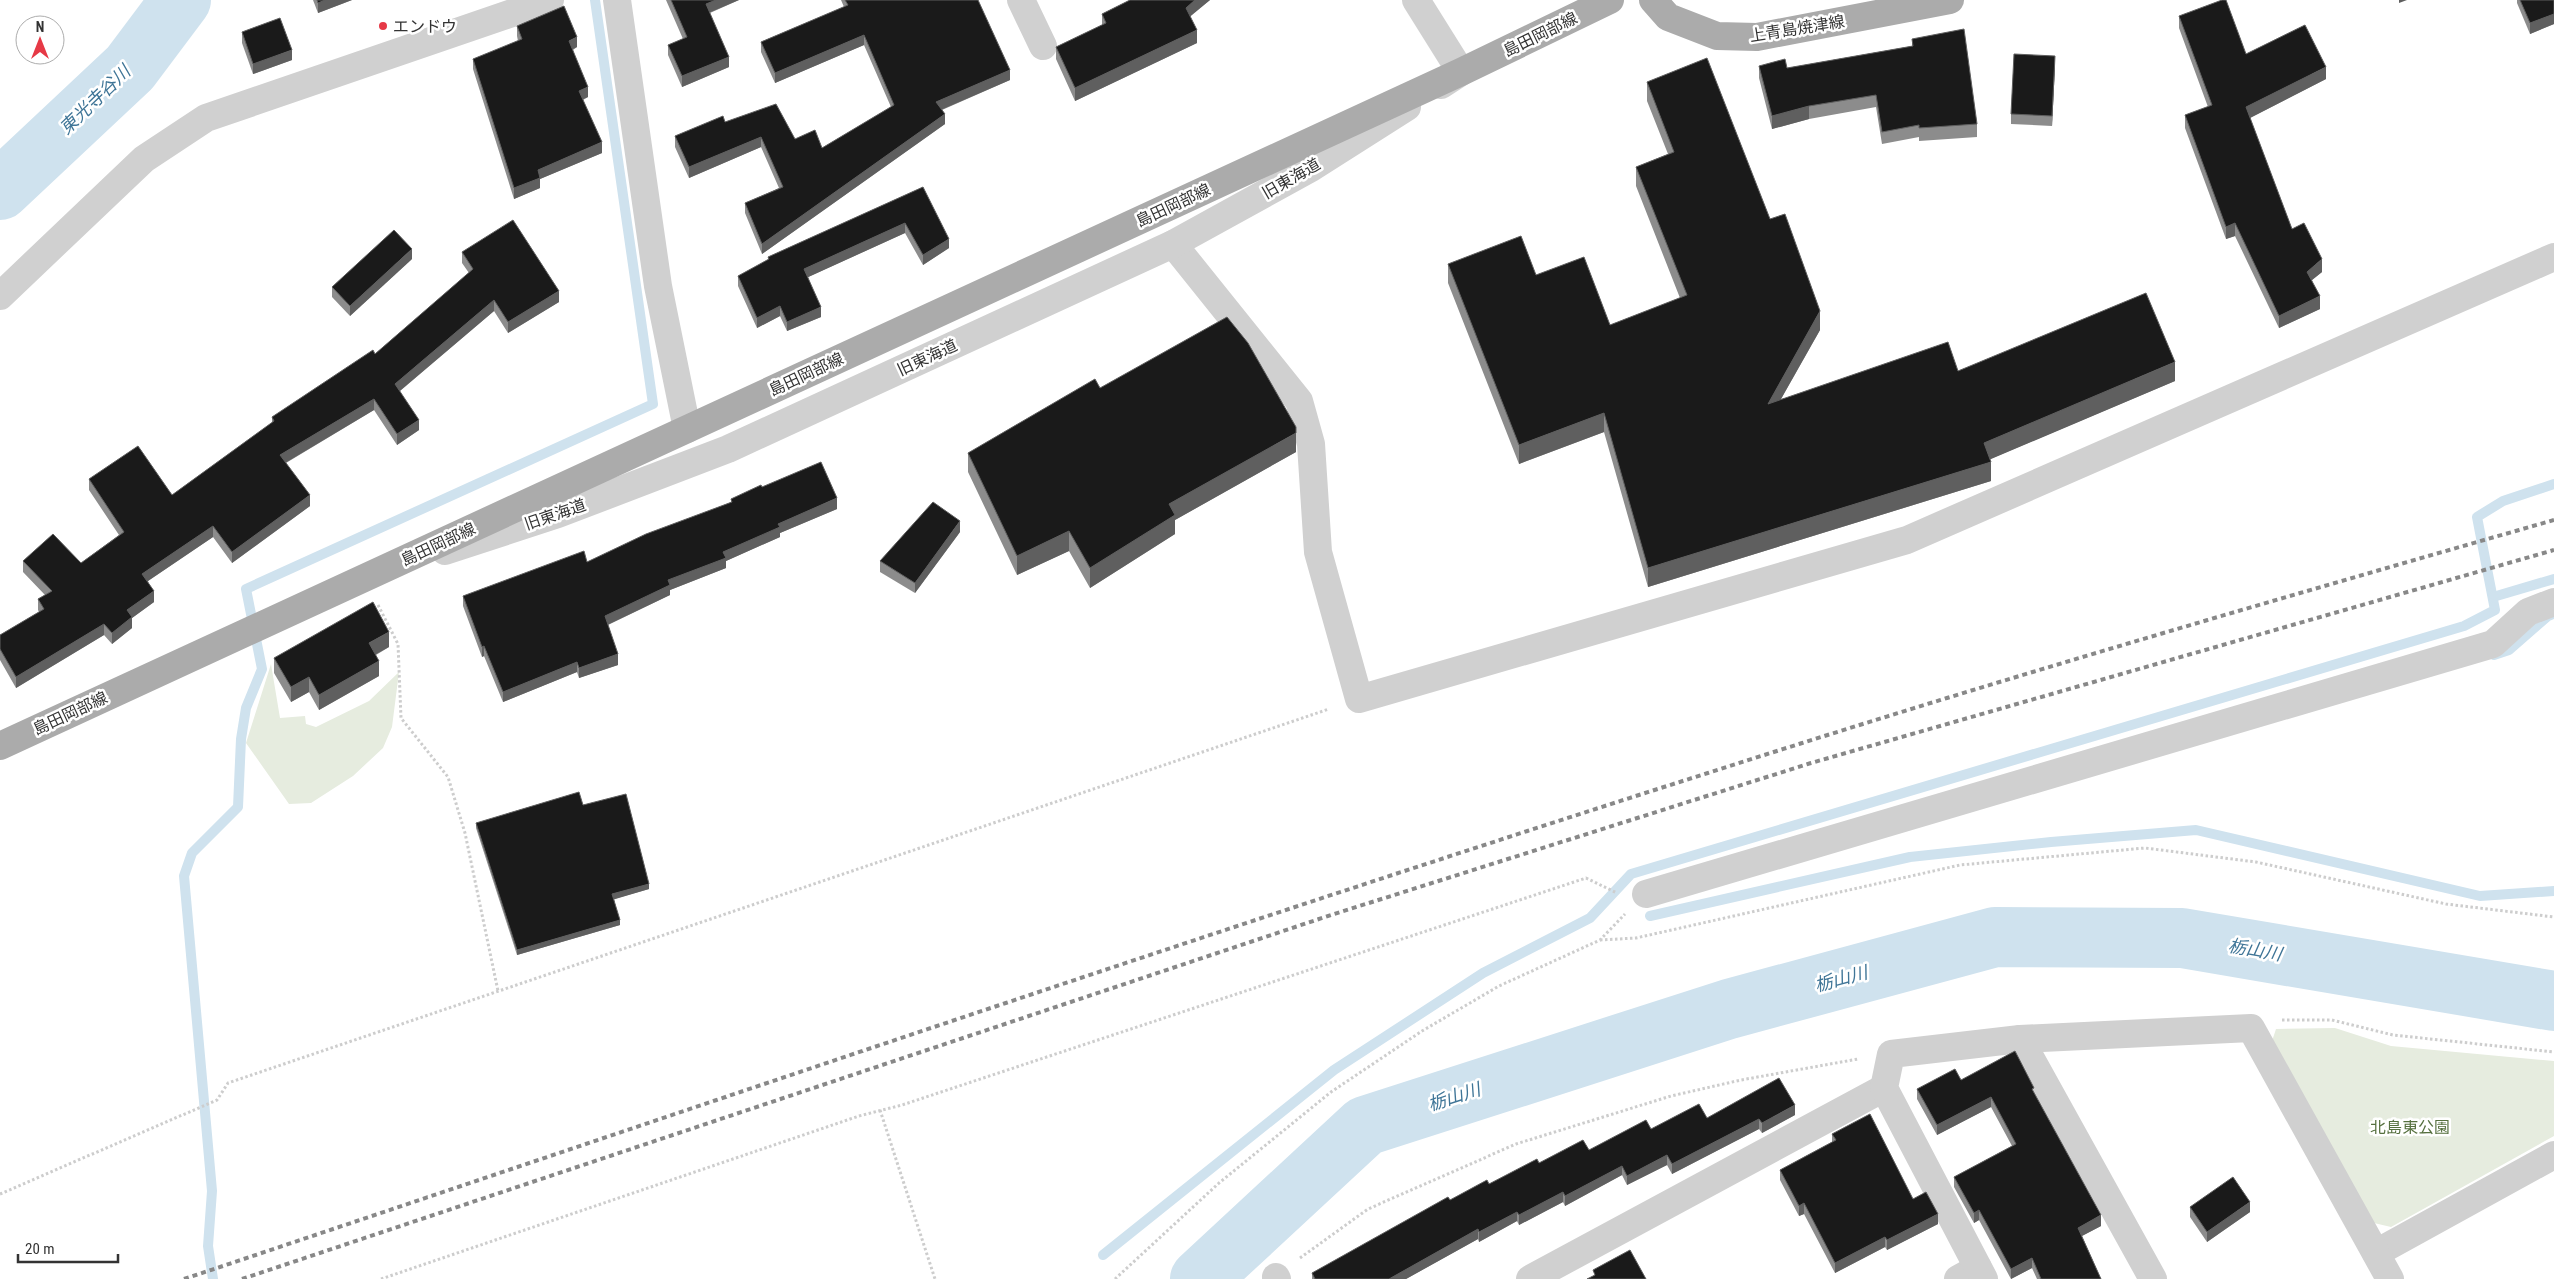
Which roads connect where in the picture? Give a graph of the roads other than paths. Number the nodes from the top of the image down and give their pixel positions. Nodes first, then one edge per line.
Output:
1 (550, 0) edge
2 (617, 0) edge
3 (1021, 0) edge
4 (1416, 0) edge
5 (1610, 0) edge
6 (1653, 0) edge
7 (1950, 0) edge
8 (1043, 46) dead end
9 (1461, 72) junction
10 (1173, 244) junction
11 (2554, 257) edge
12 (0, 296) edge
13 (687, 429) junction
14 (364, 578) junction
15 (2554, 602) edge
16 (0, 746) edge
17 (1641, 898) road end
18 (2020, 1039) junction
19 (1884, 1088) junction
20 (2554, 1156) edge
21 (2376, 1254) junction
22 (1973, 1275) edge
23 (1530, 1279) edge
24 (2153, 1279) edge
25 (2390, 1279) edge

1 - 12 street
2 - 13 street
3 - 8 street
4 - 9 street
5 - 9 main road, 島田岡部線
6 - 7 main road, 上青島焼津線
9 - 10 street, 旧東海道
9 - 13 main road, 島田岡部線
10 - 11 street
10 - 14 street, 旧東海道
13 - 14 main road, 島田岡部線
14 - 16 main road, 島田岡部線
15 - 17 street
18 - 19 street
18 - 21 street
18 - 24 street
19 - 22 street
19 - 23 street
20 - 21 street
21 - 25 street

